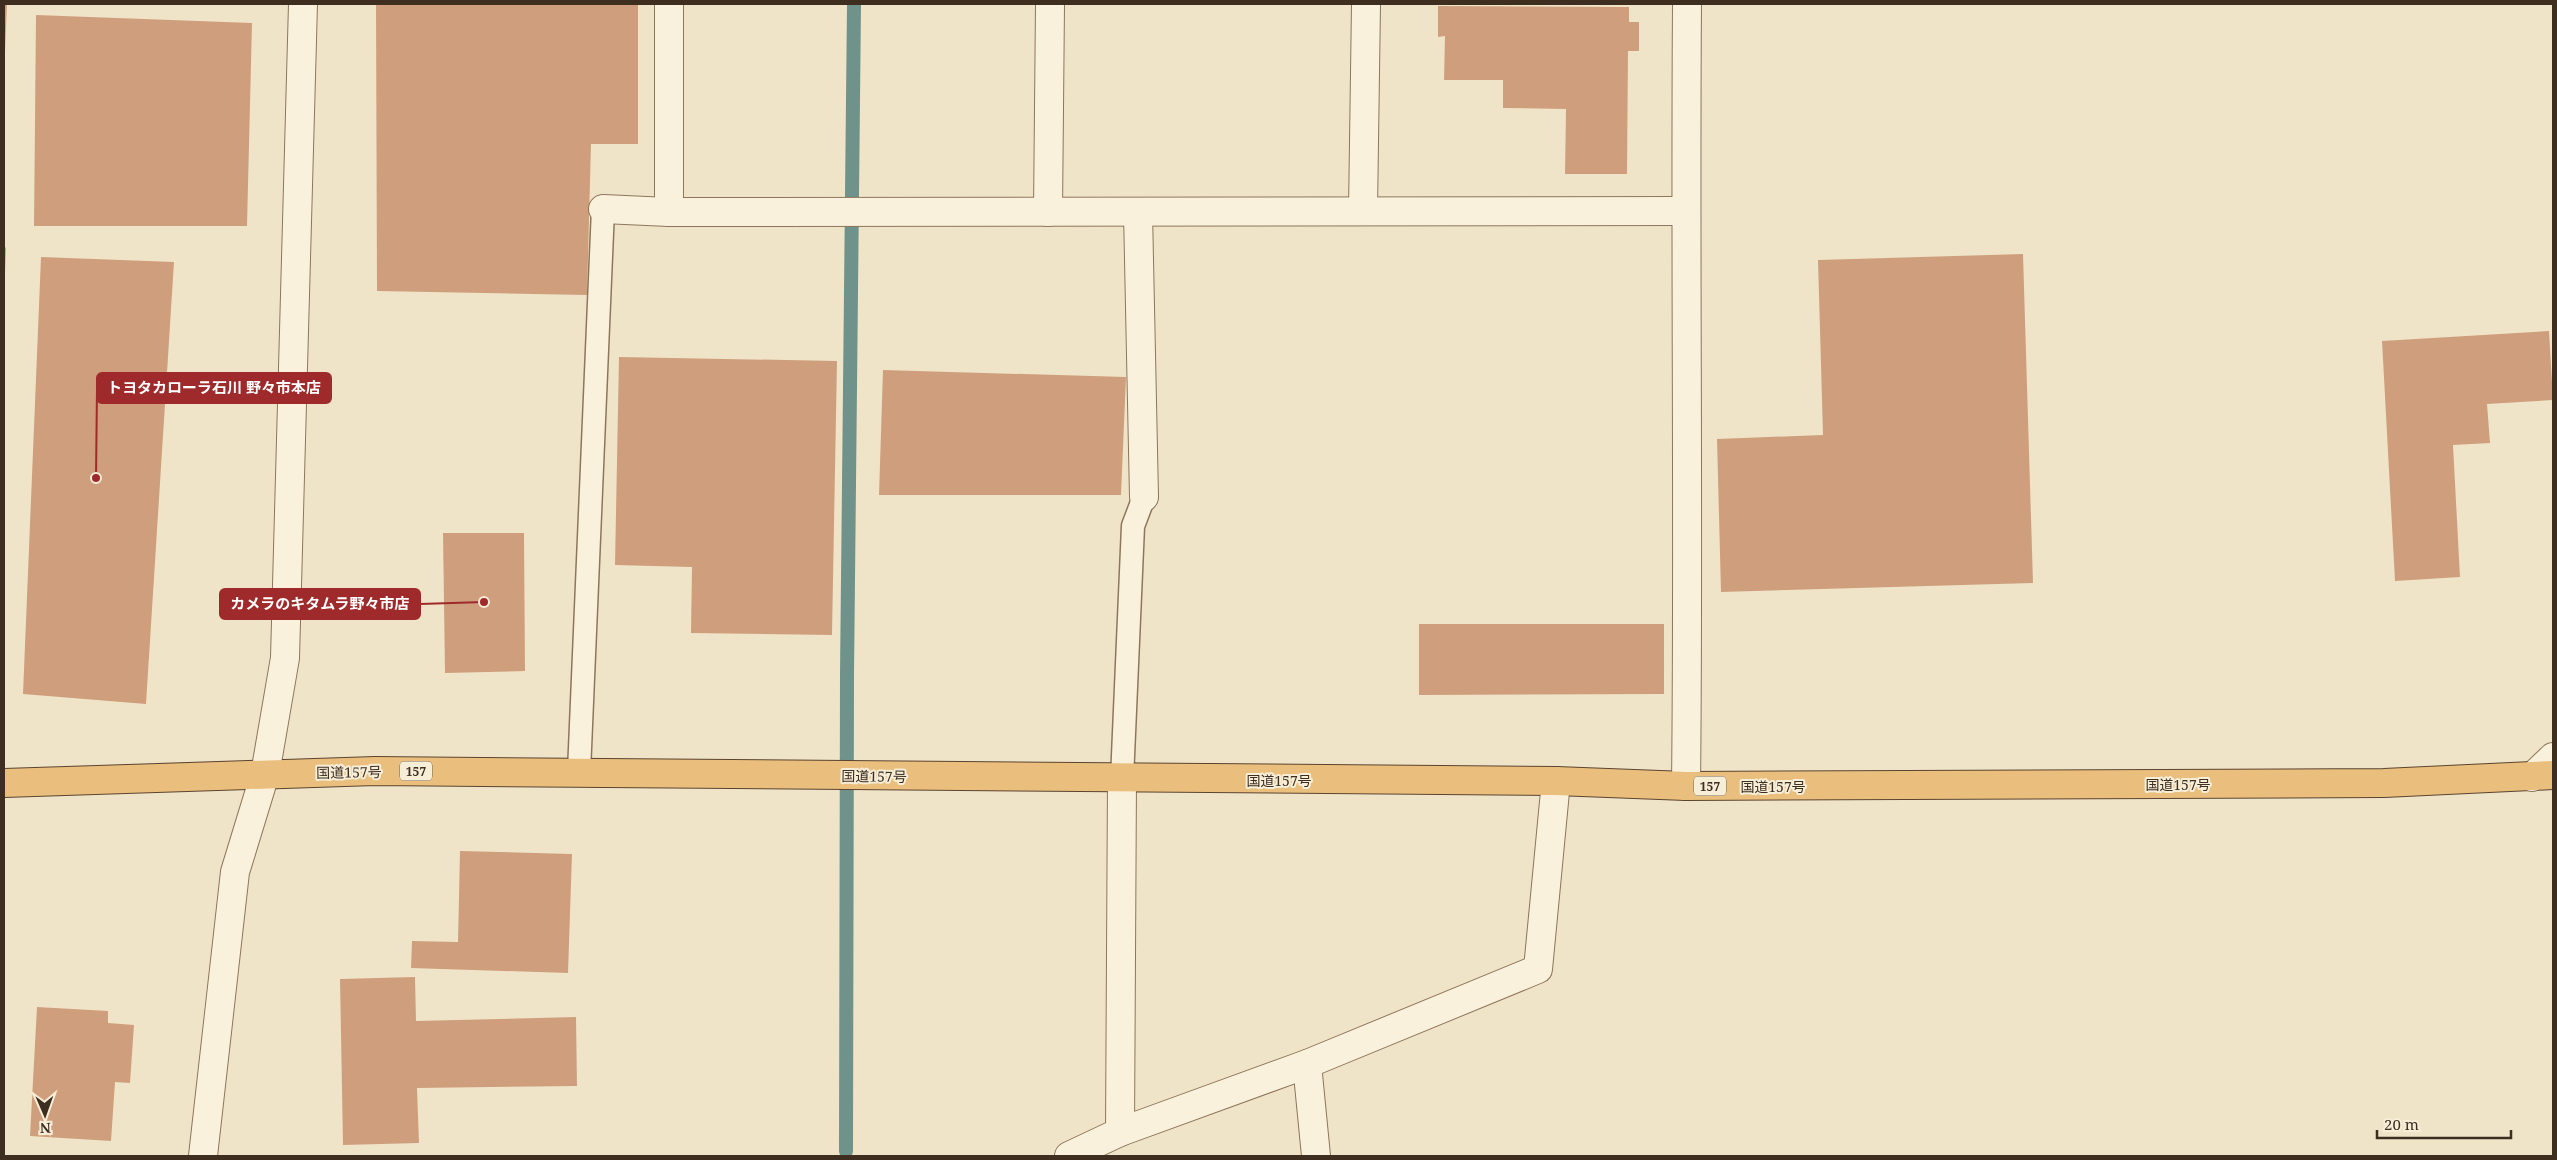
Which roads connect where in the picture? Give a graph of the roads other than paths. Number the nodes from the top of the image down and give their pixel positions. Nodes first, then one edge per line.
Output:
1 (303, 4) edge
2 (669, 4) edge
3 (1050, 4) edge
4 (1366, 4) edge
5 (1687, 4) edge
6 (603, 209) joint
7 (1363, 211) junction
8 (1686, 211) junction
9 (669, 212) junction
10 (1048, 212) junction
11 (1138, 212) junction
12 (1144, 497) joint
13 (2553, 756) edge
14 (579, 772) junction
15 (265, 774) junction
16 (2542, 776) edge
17 (1122, 779) junction
18 (1556, 781) junction
19 (4, 783) edge
20 (1686, 786) junction
21 (1307, 1064) junction
22 (1120, 1132) junction
23 (203, 1156) edge
24 (1069, 1156) edge
25 (1316, 1156) edge

1 - 15 street
2 - 9 street
3 - 10 street
4 - 7 street
5 - 8 street
6 - 9 street
6 - 14 lane
7 - 8 street
7 - 11 street
8 - 20 street
9 - 10 street
10 - 11 street
11 - 12 street
12 - 17 lane
13 - 16 street
14 - 15 highway, 国道157号 / 157
14 - 17 highway, 国道157号 / 157
15 - 19 highway, 国道157号 / 157
15 - 23 street
16 - 20 highway, 国道157号 / 157
17 - 18 highway, 国道157号 / 157
17 - 22 street
18 - 20 highway, 国道157号 / 157
18 - 21 street
21 - 22 street
21 - 25 street
22 - 24 street

